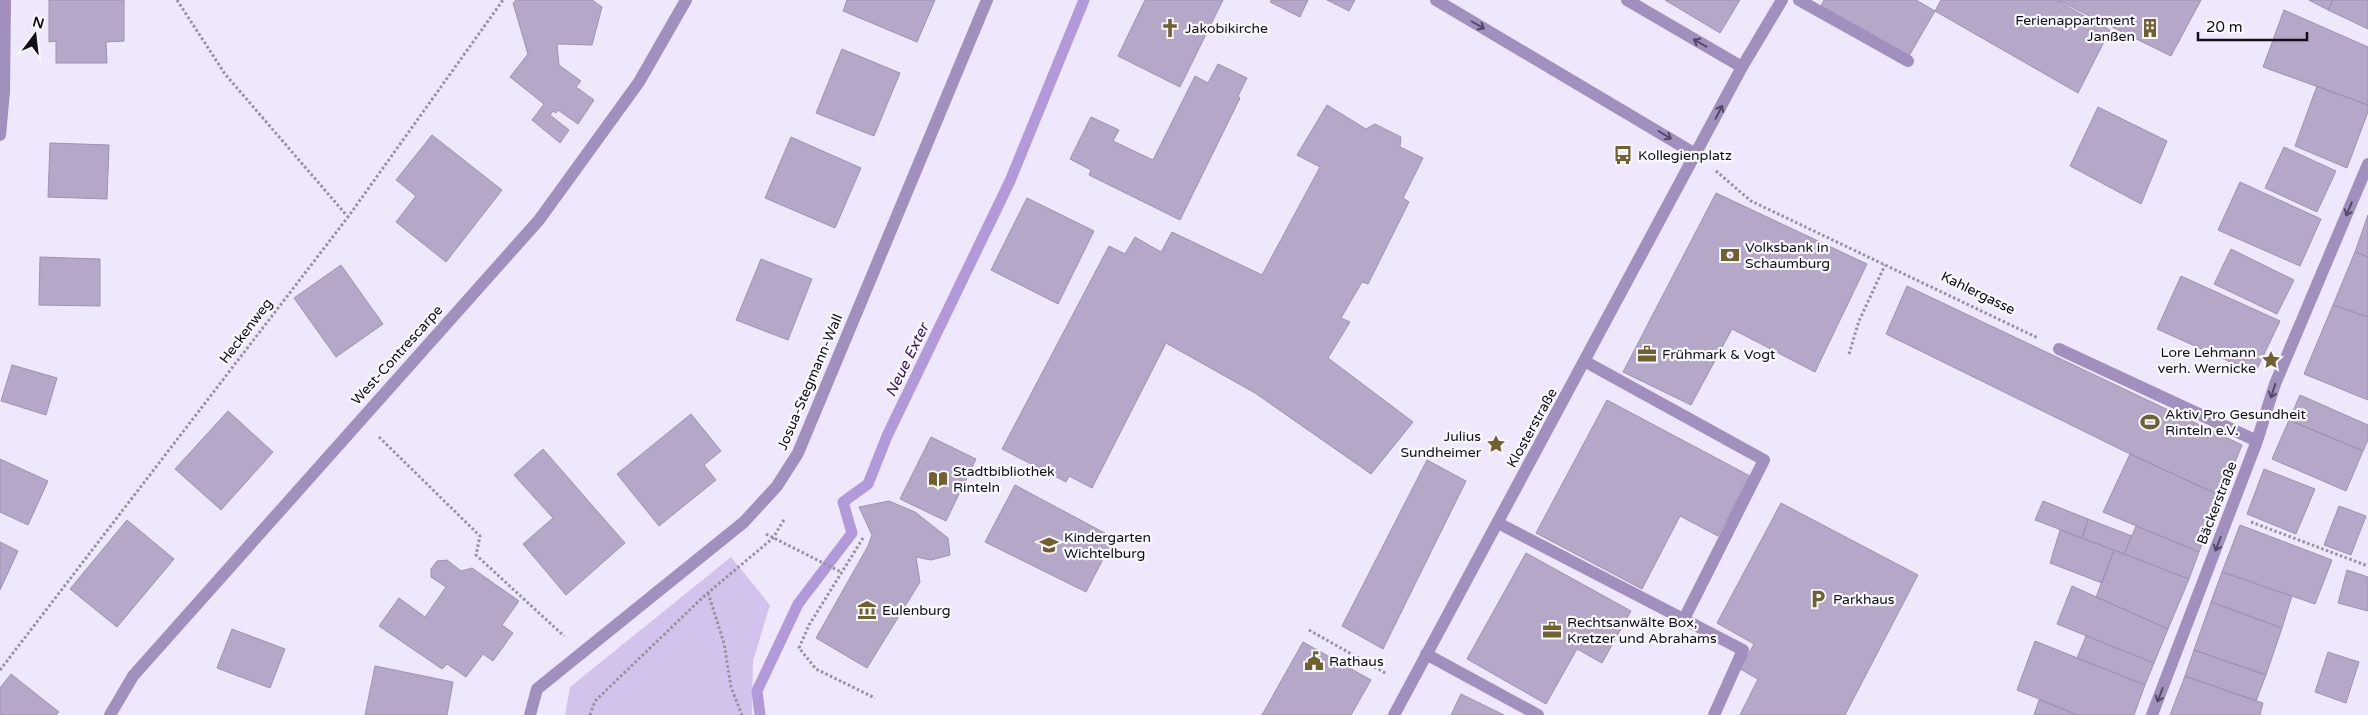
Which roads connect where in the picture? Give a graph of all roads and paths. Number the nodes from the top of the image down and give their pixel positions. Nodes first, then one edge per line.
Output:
1 (5, 0) edge
2 (177, 0) edge
3 (503, 0) edge
4 (686, 0) edge
5 (987, 0) edge
6 (1436, 0) edge
7 (1627, 0) edge
8 (1782, 0) edge
9 (1799, 0) edge
10 (1908, 61) dead end
11 (1742, 67) junction
12 (2, 91) edge
13 (0, 135) edge
14 (1697, 155) junction
15 (2368, 164) edge
16 (348, 217) junction
17 (1885, 265) junction
18 (2059, 348) joint
19 (1849, 354) dead end
20 (1586, 362) junction
21 (361, 419) junction
22 (2257, 441) junction
23 (2230, 514) junction
24 (1498, 522) junction
25 (765, 533) dead end
26 (773, 538) junction
27 (864, 538) dead end
28 (2368, 566) edge
29 (841, 572) junction
30 (708, 593) junction
31 (1684, 619) junction
32 (1309, 630) dead end
33 (582, 652) junction
34 (1426, 654) junction
35 (0, 670) edge
36 (1409, 686) junction
37 (875, 698) dead end
38 (110, 715) edge
39 (530, 715) edge
40 (590, 715) edge
41 (742, 715) edge
42 (1394, 715) edge
43 (1538, 715) edge
44 (1714, 715) edge
45 (2152, 715) edge

1 - 12 street
2 - 16 path
3 - 16 path, Heckenweg
4 - 21 street, West-Contrescarpe
5 - 33 street, Josua-Stegmann-Wall
6 -> 14 street
11 -> 7 street
8 - 11 street, Klosterstraße
9 - 10 street
14 -> 11 street, Klosterstraße
12 - 13 street
14 - 17 path, Kahlergasse
14 - 20 street, Klosterstraße
15 -> 22 street, Bäckerstraße
16 - 35 path, Heckenweg
17 - 18 path, Kahlergasse
17 - 19 path
18 - 22 street
20 - 24 street, Klosterstraße
20 - 31 street
21 - 33 path
21 - 38 street, West-Contrescarpe
22 - 23 street, Bäckerstraße
23 - 28 path
23 -> 45 street, Bäckerstraße
24 - 31 street
24 - 34 street, Klosterstraße
25 - 26 path
26 - 29 path
26 - 30 path
27 - 29 path
29 - 37 path
30 - 40 path
30 - 41 path
31 - 44 street
32 - 36 path
33 - 39 street, Josua-Stegmann-Wall
34 - 36 street, Klosterstraße
34 - 43 street
36 - 42 street, Klosterstraße

